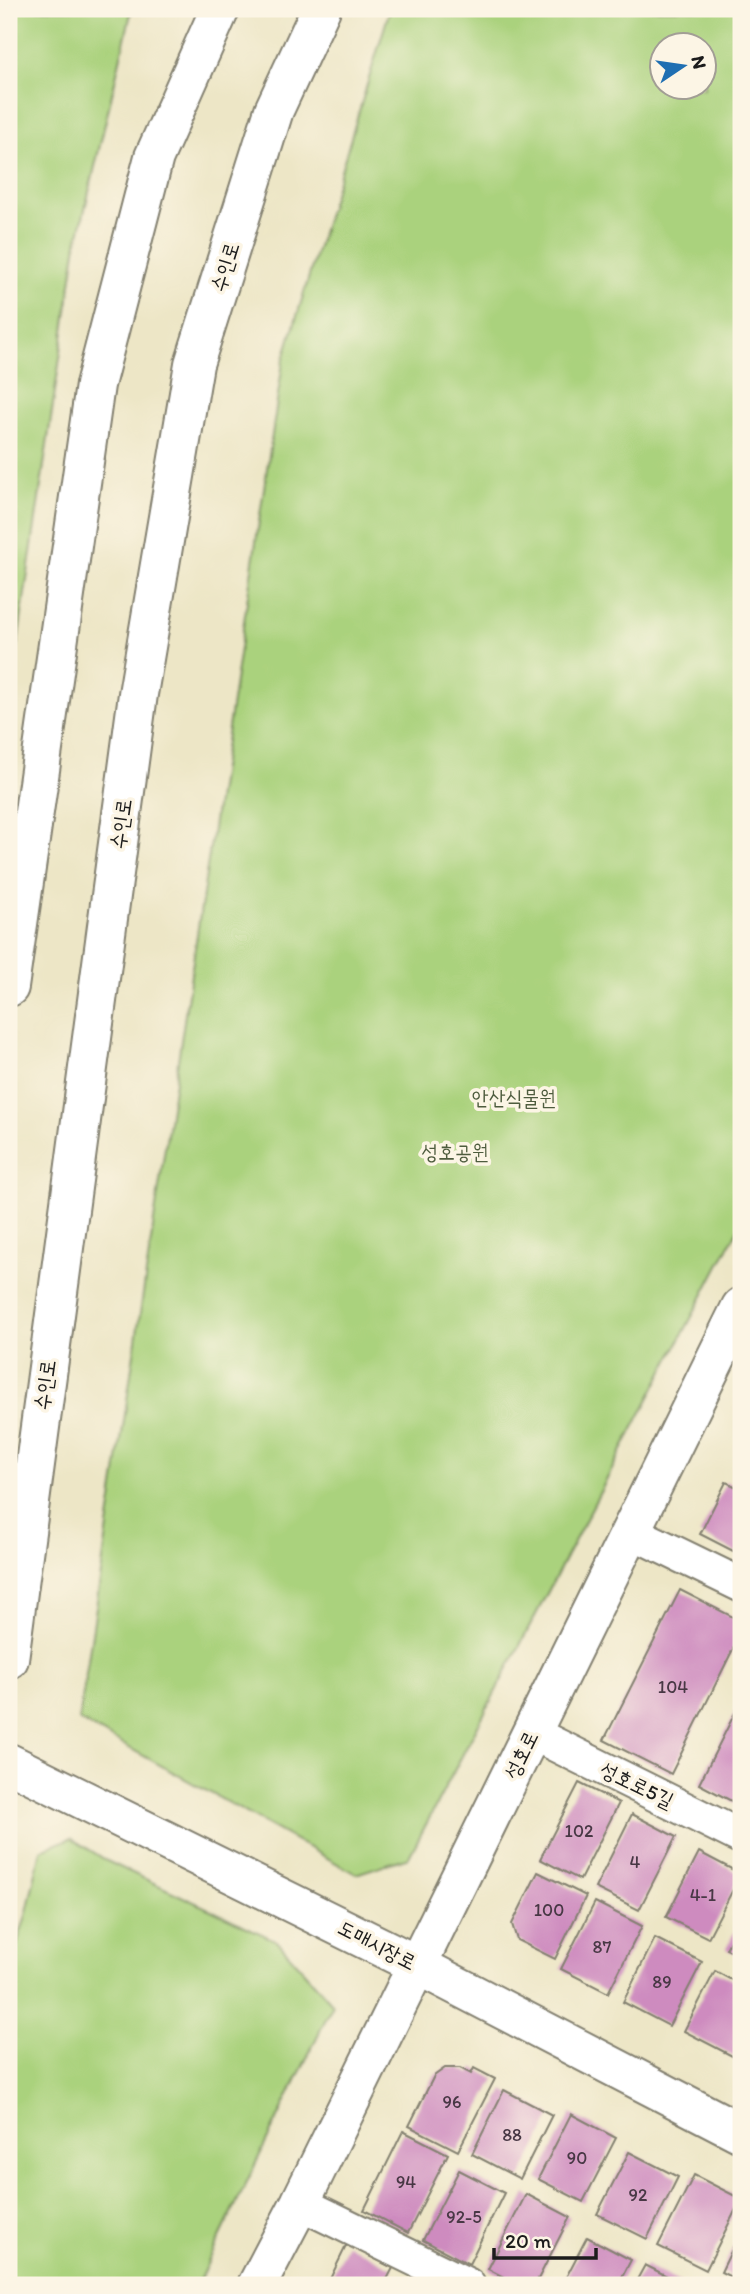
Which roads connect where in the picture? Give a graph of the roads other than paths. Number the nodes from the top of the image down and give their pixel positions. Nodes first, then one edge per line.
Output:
1 (196, 9) edge
2 (220, 9) edge
3 (321, 9) edge
4 (154, 157) junction
5 (9, 987) edge
6 (741, 1307) edge
7 (632, 1532) junction
8 (741, 1585) edge
9 (9, 1659) edge
10 (532, 1733) junction
11 (9, 1763) edge
12 (741, 1838) edge
13 (417, 1965) junction
14 (741, 2133) edge
15 (300, 2203) junction
16 (257, 2285) edge
17 (468, 2285) edge

1 - 4 main road
2 - 4 main road
3 - 9 main road, 수인로
4 - 5 main road
6 - 7 main road, 성호로
7 - 8 street
7 - 10 main road, 성호로
10 - 12 street, 성호로5길
10 - 13 main road, 성호로
11 - 13 main road, 도매시장로
13 - 14 main road, 도매시장로
13 - 15 main road, 성호로
15 - 16 main road, 성호로
15 - 17 street

